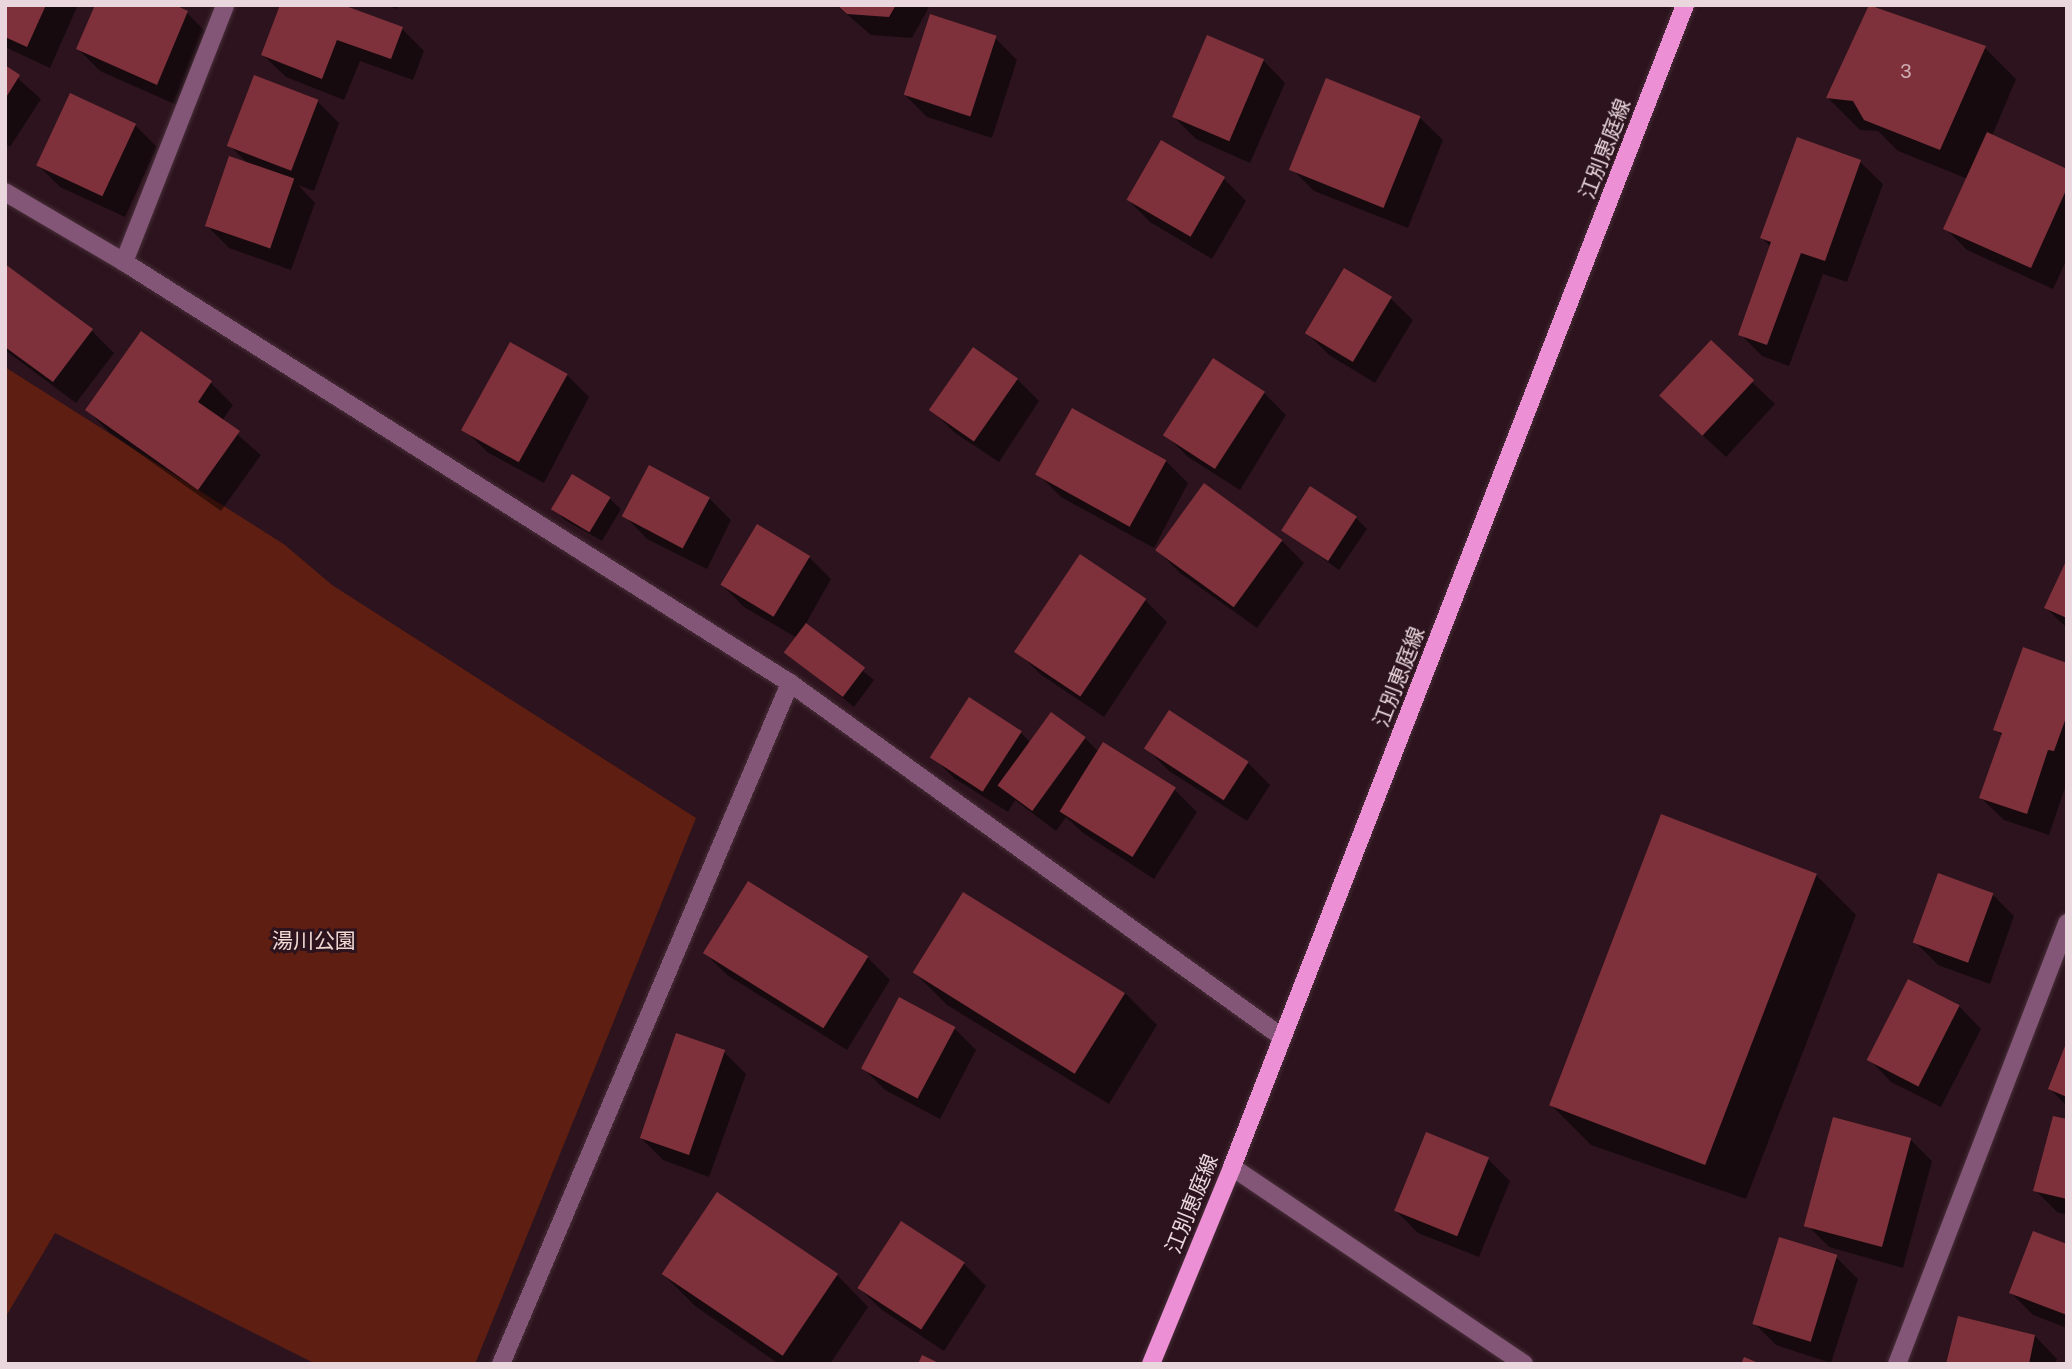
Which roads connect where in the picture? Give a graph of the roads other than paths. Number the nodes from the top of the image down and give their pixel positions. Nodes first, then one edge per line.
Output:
1 (225, 5) edge
2 (1685, 5) edge
3 (5, 192) edge
4 (124, 262) junction
5 (790, 683) junction
6 (2067, 923) edge
7 (1282, 1037) junction
8 (1232, 1167) junction
9 (501, 1364) edge
10 (1151, 1364) edge
11 (1524, 1364) edge
12 (1897, 1364) edge

1 - 4 street
2 - 7 main road, 江別恵庭線
3 - 4 street
4 - 5 street
5 - 7 street
5 - 9 street
6 - 12 street
7 - 8 main road, 江別恵庭線
8 - 10 main road, 江別恵庭線
8 - 11 street

